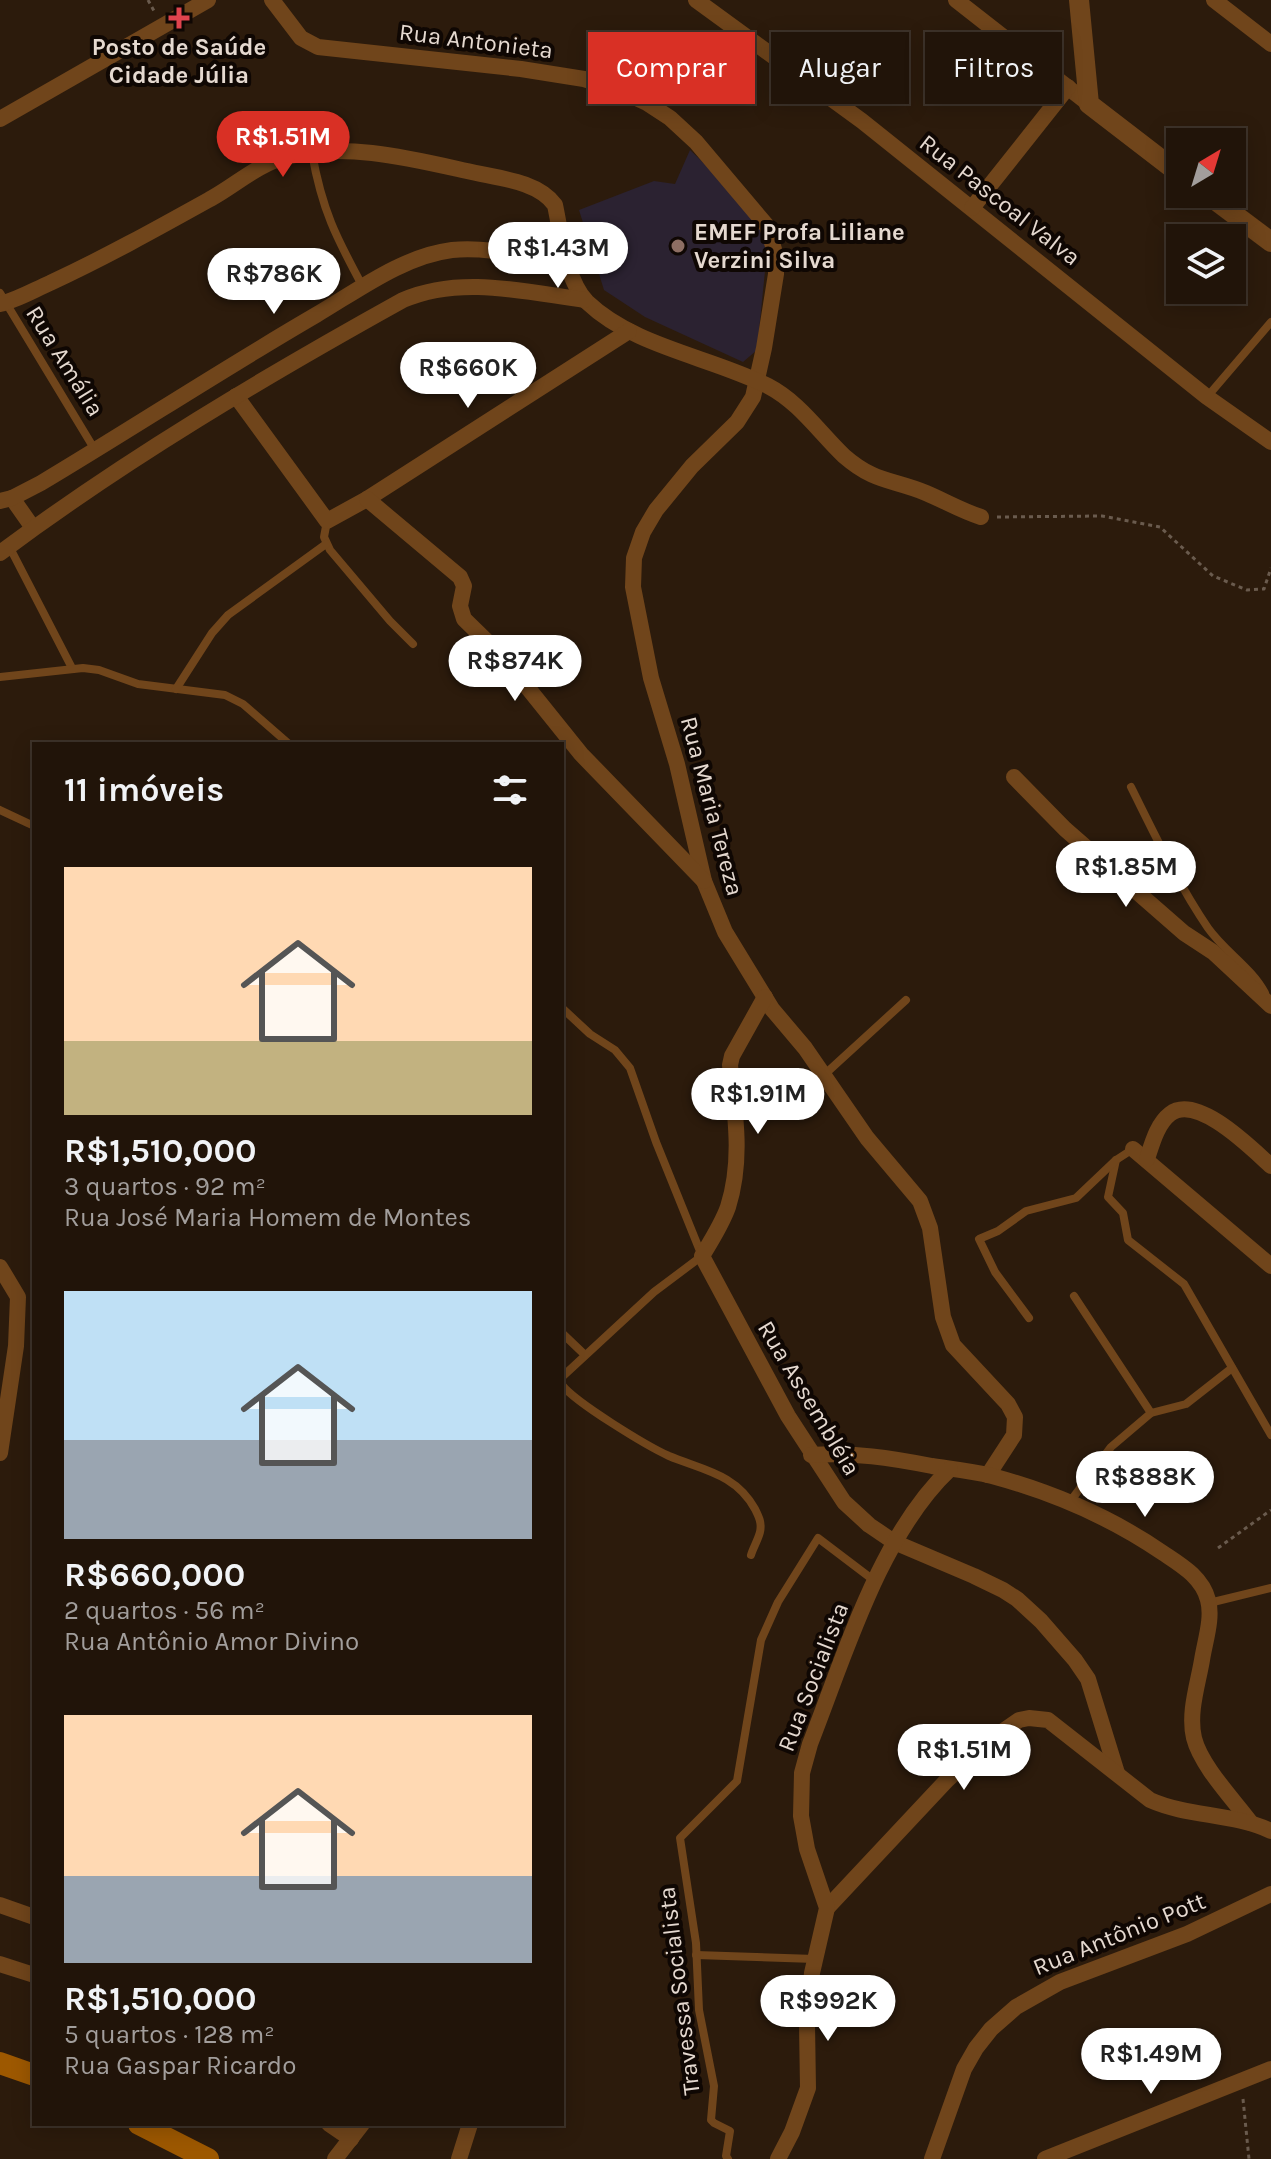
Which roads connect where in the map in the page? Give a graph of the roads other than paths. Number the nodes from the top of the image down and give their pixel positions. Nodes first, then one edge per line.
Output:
1 (208, 0) edge
2 (272, 0) edge
3 (696, 0) edge
4 (956, 0) edge
5 (1079, 0) edge
6 (1214, 0) edge
7 (1271, 44) edge
8 (1068, 87) junction
9 (1089, 104) junction
10 (0, 119) edge
11 (312, 152) junction
12 (1166, 163) edge
13 (972, 208) junction
14 (1226, 208) edge
15 (1271, 242) edge
16 (567, 263) junction
17 (363, 287) junction
18 (2, 300) edge
19 (585, 300) junction
20 (1271, 322) edge
21 (629, 331) junction
22 (758, 382) junction
23 (236, 396) junction
24 (1207, 397) junction
25 (1271, 442) edge
26 (96, 450) junction
27 (367, 499) junction
28 (6, 500) edge
29 (981, 517) road end
30 (327, 521) junction
31 (33, 528) junction
32 (326, 544) junction
33 (5, 549) edge
34 (413, 644) dead end
35 (72, 668) junction
36 (0, 677) edge
37 (176, 689) junction
38 (287, 742) edge
39 (1014, 777) dead end
40 (1131, 787) dead end
41 (0, 810) edge
42 (32, 825) edge
43 (704, 881) junction
44 (765, 997) junction
45 (906, 1000) dead end
46 (1271, 1005) edge
47 (564, 1010) edge
48 (824, 1075) junction
49 (1133, 1149) joint
50 (1147, 1159) junction
51 (1116, 1160) junction
52 (1271, 1166) edge
53 (702, 1256) junction
54 (1271, 1266) edge
55 (0, 1267) edge
56 (1074, 1296) dead end
57 (1029, 1318) dead end
58 (564, 1335) edge
59 (585, 1355) junction
60 (1232, 1368) junction
61 (564, 1375) edge
62 (564, 1386) edge
63 (1151, 1413) junction
64 (1271, 1435) edge
65 (0, 1453) edge
66 (811, 1455) junction
67 (950, 1469) junction
68 (988, 1475) junction
69 (1069, 1504) junction
70 (894, 1542) junction
71 (751, 1555) dead end
72 (876, 1582) junction
73 (1271, 1588) edge
74 (1209, 1603) junction
75 (1117, 1773) junction
76 (1251, 1823) junction
77 (1271, 1831) edge
78 (1271, 1894) edge
79 (0, 1905) edge
80 (827, 1908) junction
81 (32, 1916) edge
82 (696, 1955) junction
83 (815, 1959) junction
84 (0, 1964) edge
85 (32, 1974) edge
86 (0, 2063) edge
87 (1271, 2069) edge
88 (32, 2074) edge
89 (143, 2126) edge
90 (332, 2126) edge
91 (361, 2126) edge
92 (469, 2126) edge
93 (351, 2139) junction
94 (727, 2158) edge
95 (208, 2159) edge
96 (335, 2159) edge
97 (459, 2159) edge
98 (778, 2159) edge
99 (932, 2159) edge
100 (1045, 2159) edge

1 - 10 street
2 - 22 street, Rua Antonieta
3 - 13 street, Rua Pascoal Valva
4 - 8 street
5 - 9 street
6 - 7 street
8 - 9 street
8 - 13 street
9 - 12 street
11 - 16 street
11 - 17 lane
11 - 18 street
13 - 24 street, Rua Pascoal Valva
14 - 15 street
16 - 17 street
16 - 19 street
17 - 26 street
18 - 26 lane, Rua Amália
19 - 21 street
19 - 23 street
20 - 24 lane
21 - 22 street
21 - 27 street
22 - 29 street
22 - 43 street, Rua Maria Tereza
23 - 30 street
23 - 31 street
24 - 25 street, Rua Pascoal Valva
26 - 28 street
27 - 30 street
27 - 43 street
28 - 31 street
30 - 32 lane
31 - 33 street
32 - 34 lane
32 - 37 lane
33 - 35 lane
35 - 36 lane
35 - 37 lane
37 - 38 lane
39 - 46 street
40 - 46 lane
41 - 42 lane
43 - 44 street, Rua Maria Tereza
44 - 48 street, Rua Maria Tereza
44 - 53 street
45 - 48 lane
47 - 53 lane
48 - 68 street, Rua Maria Tereza
49 - 50 street
49 - 51 lane
50 - 52 street
50 - 54 street
51 - 57 lane
51 - 60 lane
53 - 59 lane
53 - 66 street, Rua Assembléia
55 - 65 street
56 - 63 lane
58 - 59 lane
59 - 61 lane
60 - 63 lane
60 - 64 lane
62 - 71 lane
63 - 69 lane
66 - 67 street
66 - 70 street, Rua Assembléia
67 - 68 street
67 - 70 street, Rua Socialista
68 - 69 street
69 - 74 street
70 - 72 street, Rua Socialista
70 - 75 street, Rua Assembléia
72 - 80 street, Rua Socialista
72 - 82 lane, Travessa Socialista
73 - 74 lane
74 - 76 street
75 - 76 street
75 - 80 street
76 - 77 street
78 - 99 street, Rua Antônio Pott
79 - 81 street
80 - 83 street
82 - 83 lane
82 - 94 lane, Travessa Socialista
83 - 98 street
84 - 85 street
86 - 88 main road
87 - 100 street
89 - 95 main road
90 - 93 street
91 - 93 street
92 - 97 street
93 - 96 street

